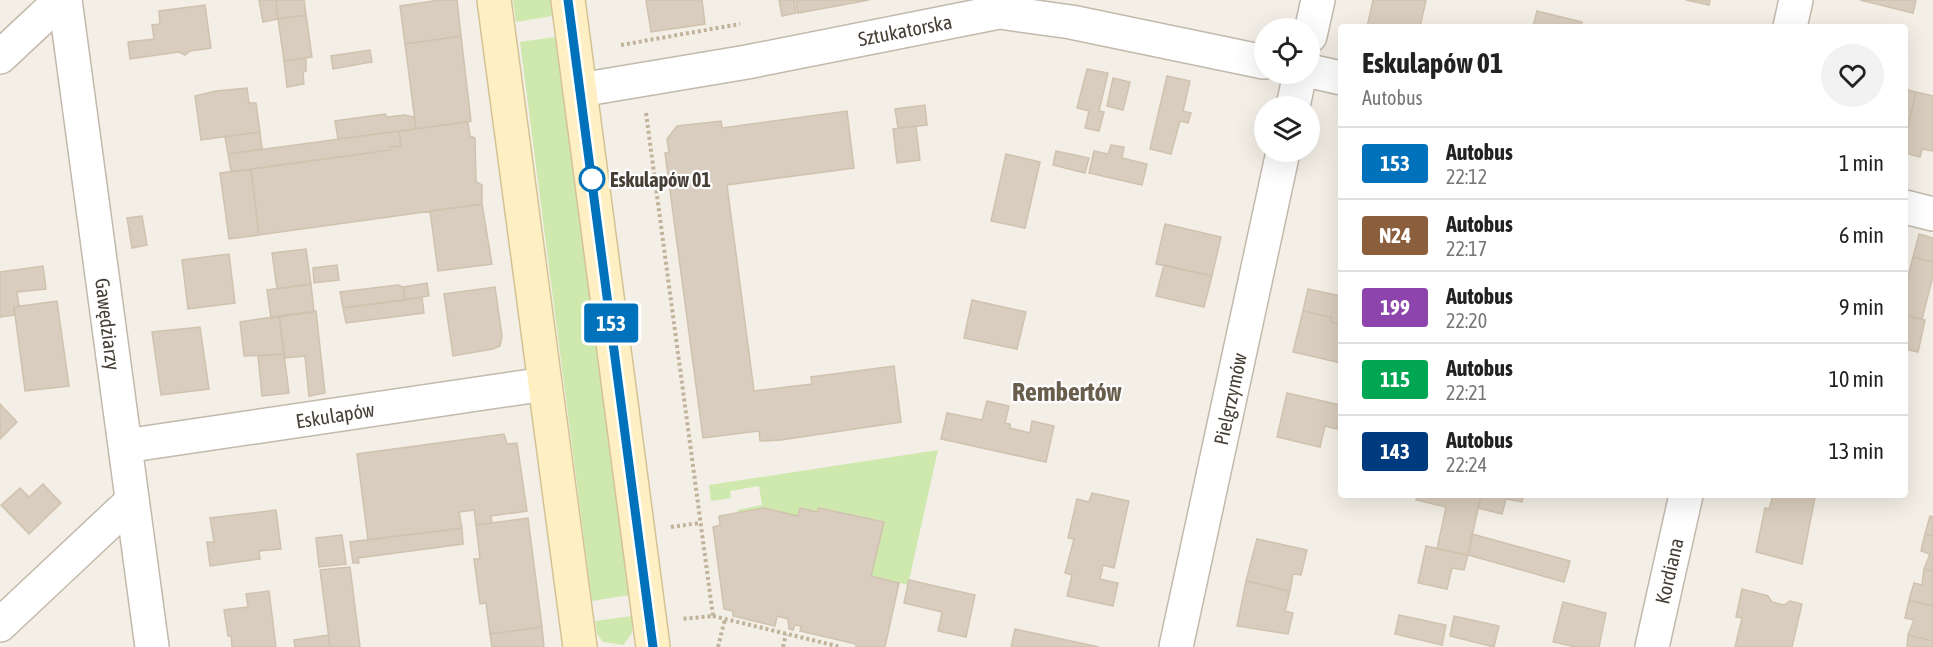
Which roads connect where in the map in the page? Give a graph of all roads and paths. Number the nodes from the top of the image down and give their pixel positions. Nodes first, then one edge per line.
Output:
1 (63, 0) edge
2 (494, 0) edge
3 (568, 0) edge
4 (1318, 0) edge
5 (1796, 0) edge
6 (1314, 18) edge
7 (740, 24) dead end
8 (1791, 24) edge
9 (621, 45) dead end
10 (0, 57) edge
11 (1254, 60) edge
12 (1320, 73) edge
13 (1338, 77) edge
14 (580, 90) junction
15 (645, 106) dead end
16 (1281, 162) edge
17 (1908, 208) edge
18 (1933, 214) edge
19 (545, 384) junction
20 (125, 446) junction
21 (1685, 498) edge
22 (132, 501) junction
23 (700, 524) junction
24 (668, 528) dead end
25 (713, 616) junction
26 (682, 619) dead end
27 (725, 619) junction
28 (0, 625) edge
29 (786, 634) junction
30 (152, 647) edge
31 (580, 647) edge
32 (653, 647) edge
33 (718, 647) edge
34 (783, 647) edge
35 (841, 647) edge
36 (1176, 647) edge
37 (1652, 647) edge

1 - 10 street
1 - 20 street, Gawędziarzy
2 - 19 street
3 - 14 street
4 - 6 street
5 - 8 street
7 - 9 path
11 - 14 street, Sztukatorska
12 - 13 street
14 - 32 street
15 - 23 path
16 - 36 street, Pielgrzymów
17 - 18 street
19 - 20 street, Eskulapów
19 - 31 street
20 - 22 street, Gawędziarzy
21 - 37 street, Kordiana
22 - 28 street
22 - 30 street, Gawędziarzy
23 - 24 path
23 - 25 path
25 - 26 path
25 - 27 path
27 - 29 path
27 - 33 path
29 - 34 path
29 - 35 path

